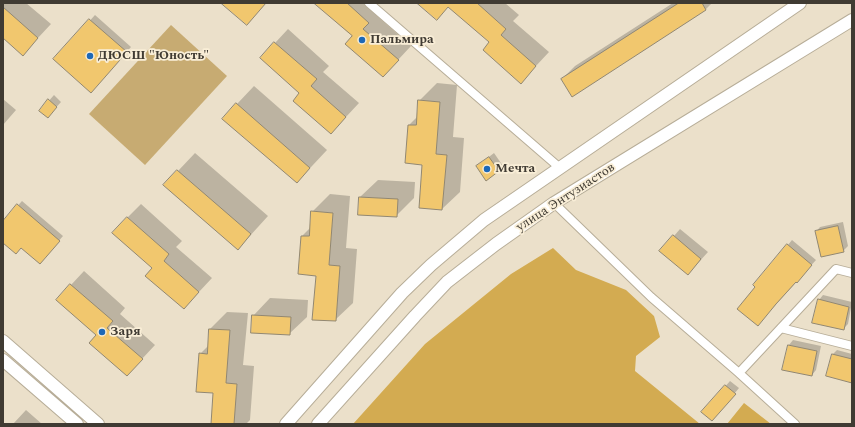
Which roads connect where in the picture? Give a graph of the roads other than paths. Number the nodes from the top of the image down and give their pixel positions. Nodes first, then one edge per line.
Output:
1 (369, 3) edge
2 (800, 3) edge
3 (852, 20) edge
4 (560, 168) junction
5 (554, 203) junction
6 (852, 273) edge
7 (782, 328) junction
8 (3, 341) edge
9 (852, 346) edge
10 (3, 360) edge
11 (739, 373) junction
12 (77, 424) edge
13 (98, 424) edge
14 (286, 424) edge
15 (318, 424) edge
16 (795, 424) edge

1 - 4 street
2 - 4 street, улица Энтузиастов
3 - 5 street, улица Энтузиастов
4 - 14 street, улица Энтузиастов
5 - 11 street
5 - 15 street, улица Энтузиастов
6 - 7 street
7 - 9 street
7 - 11 street
8 - 13 street
10 - 12 street
11 - 16 street

